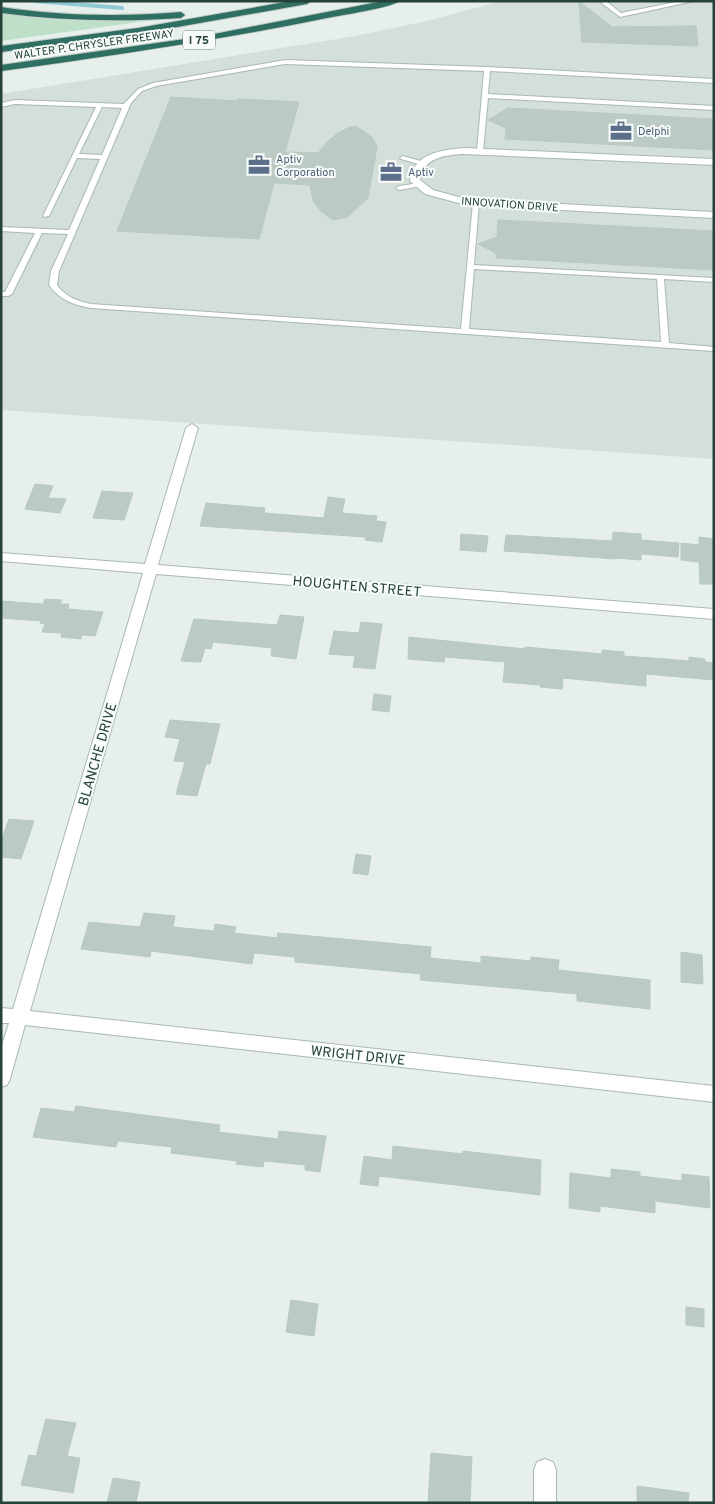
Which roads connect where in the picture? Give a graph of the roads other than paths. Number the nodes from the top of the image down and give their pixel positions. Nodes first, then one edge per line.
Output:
1 (295, 1) edge
2 (308, 1) edge
3 (396, 1) edge
4 (602, 1) edge
5 (689, 1) edge
6 (1, 10) edge
7 (1, 49) edge
8 (1, 68) edge
9 (487, 70) junction
10 (714, 81) edge
11 (485, 96) junction
12 (1, 105) edge
13 (100, 105) junction
14 (126, 106) junction
15 (714, 108) edge
16 (480, 151) junction
17 (76, 156) junction
18 (104, 157) junction
19 (404, 158) dead end
20 (714, 162) edge
21 (422, 163) junction
22 (419, 185) junction
23 (399, 188) dead end
24 (476, 203) junction
25 (714, 215) edge
26 (46, 216) dead end
27 (1, 229) edge
28 (39, 231) junction
29 (72, 232) junction
30 (470, 267) junction
31 (660, 277) junction
32 (714, 280) edge
33 (1, 294) edge
34 (465, 331) junction
35 (665, 345) junction
36 (714, 349) edge
37 (192, 428) dead end
38 (1, 557) edge
39 (152, 569) junction
40 (714, 614) edge
41 (1, 1015) edge
42 (20, 1017) junction
43 (1, 1079) edge
44 (714, 1094) edge
45 (545, 1470) dead end
46 (545, 1503) edge

1 - 6 highway
2 - 7 highway, WALTER P. CHRYSLER FREEWAY / I 75
3 - 8 highway, WALTER P. CHRYSLER FREEWAY / I 75
4 - 5 lane
9 - 10 lane
9 - 11 lane
9 - 14 lane
11 - 15 lane
11 - 16 lane
12 - 13 lane
13 - 14 lane
13 - 17 lane
14 - 18 lane
16 - 20 street
16 - 21 street
17 - 18 lane
17 - 26 lane
18 - 29 lane
19 - 21 lane
21 - 22 street
22 - 23 lane
22 - 24 street, INNOVATION DRIVE
24 - 25 street, INNOVATION DRIVE
24 - 30 lane
27 - 28 lane
28 - 29 lane
28 - 33 lane
29 - 34 lane
30 - 31 lane
30 - 34 lane
31 - 32 lane
31 - 35 lane
34 - 35 lane
35 - 36 lane
37 - 39 street, BLANCHE DRIVE
38 - 39 street, HOUGHTEN STREET
39 - 40 street, HOUGHTEN STREET
39 - 42 street, BLANCHE DRIVE
41 - 42 street, WRIGHT DRIVE
42 - 43 street, BLANCHE DRIVE
42 - 44 street, WRIGHT DRIVE
45 - 46 street

